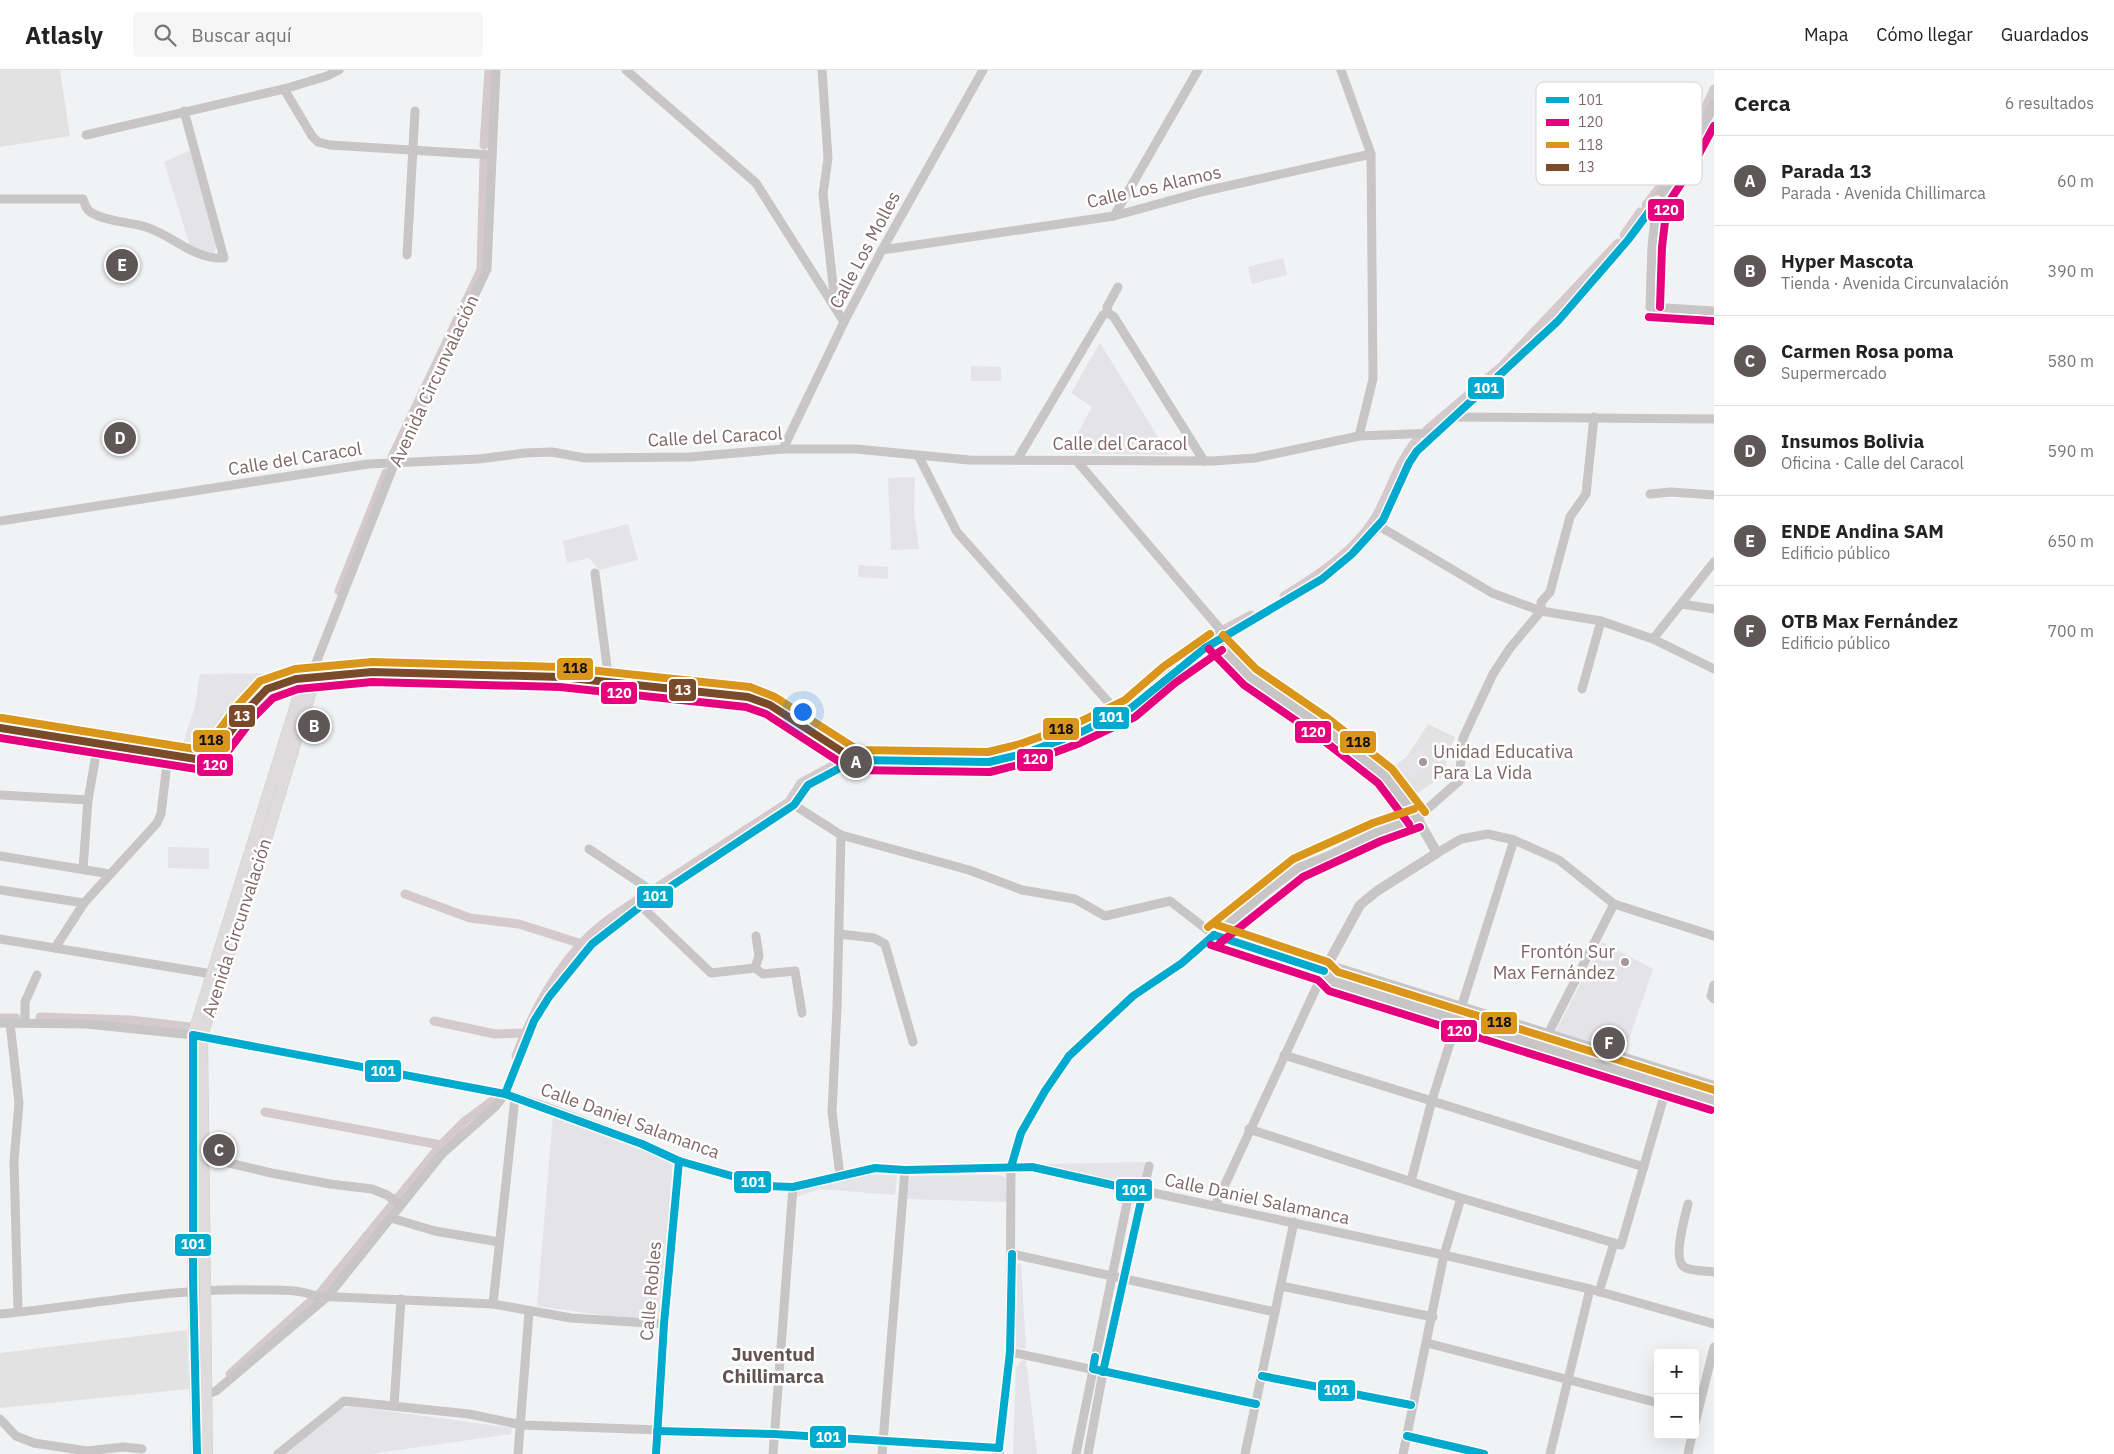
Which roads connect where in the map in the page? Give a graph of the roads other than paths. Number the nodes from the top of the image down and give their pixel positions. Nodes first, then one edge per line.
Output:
1 (339, 70) edge
2 (496, 70) edge
3 (626, 70) edge
4 (822, 70) edge
5 (984, 70) edge
6 (1198, 70) edge
7 (1341, 70) edge
8 (284, 89) junction
9 (1714, 107) edge
10 (415, 111) dead end
11 (184, 112) junction
12 (1702, 129) edge
13 (86, 135) dead end
14 (413, 150) junction
15 (1371, 154) junction
16 (491, 155) junction
17 (1668, 185) edge
18 (0, 199) edge
19 (1657, 201) junction
20 (1114, 216) junction
21 (882, 250) junction
22 (406, 255) dead end
23 (1118, 287) dead end
24 (836, 307) junction
25 (1714, 311) edge
26 (1108, 313) junction
27 (844, 322) junction
28 (1451, 417) junction
29 (1594, 417) junction
30 (1714, 419) edge
31 (1434, 433) junction
32 (1359, 436) junction
33 (783, 449) junction
34 (919, 457) junction
35 (1017, 460) junction
36 (1076, 460) junction
37 (1204, 461) junction
38 (395, 462) junction
39 (1650, 494) dead end
40 (1714, 495) edge
41 (0, 521) edge
42 (1378, 526) junction
43 (1714, 562) edge
44 (595, 573) dead end
45 (1682, 604) junction
46 (1714, 609) edge
47 (1541, 611) junction
48 (1601, 621) junction
49 (1226, 636) junction
50 (1654, 639) junction
51 (1216, 642) junction
52 (1714, 669) edge
53 (310, 678) junction
54 (609, 682) junction
55 (1582, 689) dead end
56 (1119, 714) junction
57 (0, 728) edge
58 (98, 743) junction
59 (168, 755) junction
60 (855, 760) junction
61 (0, 795) edge
62 (88, 800) junction
63 (794, 805) junction
64 (1417, 818) junction
65 (841, 835) junction
66 (1514, 840) junction
67 (590, 849) dead end
68 (1437, 853) junction
69 (0, 856) edge
70 (83, 869) junction
71 (110, 874) junction
72 (0, 890) edge
73 (658, 895) junction
74 (84, 903) junction
75 (1614, 904) junction
76 (641, 906) junction
77 (839, 934) junction
78 (1214, 934) junction
79 (756, 936) dead end
80 (1714, 936) edge
81 (0, 939) edge
82 (55, 948) junction
83 (756, 968) junction
84 (1324, 971) junction
85 (212, 974) junction
86 (37, 975) dead end
87 (1714, 985) edge
88 (1714, 999) edge
89 (1461, 1008) junction
90 (802, 1013) dead end
91 (1456, 1021) junction
92 (25, 1022) junction
93 (0, 1023) edge
94 (10, 1023) junction
95 (1548, 1034) junction
96 (197, 1036) junction
97 (913, 1042) dead end
98 (1284, 1055) junction
99 (1667, 1072) junction
100 (1668, 1086) junction
101 (1714, 1086) edge
102 (510, 1096) junction
103 (1432, 1100) junction
104 (1714, 1100) edge
105 (1249, 1130) junction
106 (204, 1157) junction
107 (679, 1161) junction
108 (1150, 1166) dead end
109 (1011, 1167) junction
110 (1644, 1167) junction
111 (905, 1170) junction
112 (840, 1175) junction
113 (1411, 1181) junction
114 (793, 1187) junction
115 (1130, 1188) junction
116 (1143, 1192) junction
117 (1460, 1198) junction
118 (1688, 1204) dead end
119 (401, 1205) junction
120 (1215, 1206) junction
121 (391, 1218) junction
122 (1294, 1222) junction
123 (499, 1242) junction
124 (1614, 1243) junction
125 (1012, 1254) junction
126 (1444, 1255) junction
127 (1714, 1272) edge
128 (1111, 1276) junction
129 (1123, 1278) junction
130 (1280, 1286) junction
131 (205, 1290) junction
132 (1590, 1290) junction
133 (193, 1291) junction
134 (1599, 1292) junction
135 (328, 1296) junction
136 (401, 1299) junction
137 (493, 1304) junction
138 (18, 1309) dead end
139 (529, 1312) junction
140 (1275, 1312) junction
141 (0, 1314) edge
142 (1433, 1318) junction
143 (664, 1324) junction
144 (1714, 1324) edge
145 (1427, 1343) junction
146 (1714, 1347) edge
147 (1010, 1352) junction
148 (1092, 1369) junction
149 (1103, 1372) junction
150 (1262, 1376) junction
151 (1567, 1377) junction
152 (1711, 1378) edge
153 (206, 1394) junction
154 (1654, 1402) edge
155 (1256, 1404) junction
156 (1412, 1405) junction
157 (394, 1406) junction
158 (1699, 1409) edge
159 (0, 1419) edge
160 (522, 1425) junction
161 (657, 1431) junction
162 (774, 1434) junction
163 (1407, 1436) junction
164 (1691, 1439) edge
165 (882, 1443) junction
166 (142, 1449) dead end
167 (999, 1451) edge
168 (197, 1454) edge
169 (207, 1454) edge
170 (278, 1454) edge
171 (518, 1454) edge
172 (656, 1454) edge
173 (773, 1454) edge
174 (882, 1454) edge
175 (1076, 1454) edge
176 (1088, 1454) edge
177 (1245, 1454) edge
178 (1403, 1454) edge
179 (1484, 1454) edge
180 (1550, 1454) edge
181 (1688, 1454) edge

1 - 8 street
2 - 16 street, Avenida Circunvalación
3 - 24 street
4 - 24 street
5 - 21 street, Calle Los Molles
6 - 20 street
7 - 15 street
8 - 11 street
8 - 14 street
9 - 12 street
10 - 14 street
11 - 13 street
11 - 18 street
14 - 16 street
14 - 22 street
15 - 20 street, Calle Los Alamos
15 - 32 street
16 - 38 street, Avenida Circunvalación
17 - 19 street
19 - 25 street
19 - 28 street
20 - 21 street, Calle Los Alamos
21 - 27 street, Calle Los Molles
23 - 26 street
24 - 27 street
26 - 35 street
26 - 37 street
27 - 33 street, Calle Los Molles
28 - 29 street
28 - 31 street
29 - 30 street
29 - 47 street
31 - 32 street, Calle del Caracol
31 - 42 street
32 - 37 street, Calle del Caracol
33 - 34 street, Calle del Caracol
33 - 38 street, Calle del Caracol
34 - 35 street, Calle del Caracol
34 - 56 street
35 - 36 street, Calle del Caracol
36 - 37 street, Calle del Caracol
36 - 49 street
38 - 41 street, Calle del Caracol
38 - 53 street, Avenida Circunvalación
39 - 40 street
42 - 47 street
42 - 49 street
43 - 45 street
44 - 54 street
45 - 46 street
45 - 50 street
47 - 48 street
47 - 64 street
48 - 50 street
48 - 55 street
49 - 51 street
50 - 52 street
51 - 56 street
51 - 64 street
53 - 54 street
53 - 59 main road
53 - 85 main road, Avenida Circunvalación
53 - 96 main road, Avenida Circunvalación
54 - 60 street
56 - 60 street
57 - 58 main road
58 - 59 main road
58 - 62 street
59 - 71 street
60 - 63 street
61 - 62 street
62 - 70 street
63 - 65 street
63 - 73 street
64 - 68 street
64 - 78 street
65 - 77 street
65 - 78 street
66 - 68 street
66 - 75 street
66 - 89 street
67 - 73 street
68 - 84 street
69 - 70 street
70 - 71 street
71 - 74 street
72 - 74 street
73 - 76 street
74 - 82 street
75 - 80 street
75 - 95 street
76 - 83 street
76 - 102 street
77 - 97 street
77 - 112 street
78 - 84 street
78 - 109 street
79 - 83 street
81 - 82 street
82 - 85 street
83 - 90 street
84 - 89 street
84 - 91 street
84 - 98 street
85 - 96 main road, Avenida Circunvalación
86 - 92 street
87 - 88 street
89 - 91 street
89 - 95 street
91 - 100 street
91 - 103 street
92 - 94 street, Calle Daniel Salamanca
92 - 96 street, Calle Daniel Salamanca
93 - 94 street, Calle Daniel Salamanca
94 - 138 street
95 - 99 street
96 - 102 street, Calle Daniel Salamanca
96 - 106 main road, Avenida Circunvalación
96 - 133 main road, Avenida Circunvalación
98 - 103 street
98 - 105 street
99 - 100 street
99 - 101 street
100 - 104 street
100 - 110 street
102 - 107 street, Calle Daniel Salamanca
102 - 119 street
102 - 123 street
103 - 110 street
103 - 113 street
105 - 113 street
105 - 120 street
106 - 119 street
106 - 131 main road, Avenida Circunvalación
107 - 114 street, Calle Daniel Salamanca
107 - 143 street, Calle Robles
108 - 116 street
109 - 111 street, Calle Daniel Salamanca
109 - 115 street, Calle Daniel Salamanca
109 - 125 street
110 - 124 street
111 - 112 street, Calle Daniel Salamanca
111 - 165 street
112 - 114 street, Calle Daniel Salamanca
113 - 117 street
114 - 162 street
115 - 116 street, Calle Daniel Salamanca
115 - 128 street
116 - 120 street, Calle Daniel Salamanca
116 - 129 street
117 - 124 street
117 - 126 street
118 - 127 street
119 - 121 street
120 - 122 street, Calle Daniel Salamanca
121 - 123 street
121 - 135 street
122 - 126 street, Calle Daniel Salamanca
122 - 130 street
123 - 137 street
124 - 134 street
125 - 128 street
125 - 147 street
126 - 132 street, Calle Daniel Salamanca
126 - 142 street
128 - 129 street
128 - 148 street
129 - 140 street
129 - 149 street
130 - 140 street
130 - 142 street
131 - 133 street
131 - 135 street
131 - 153 main road, Avenida Circunvalación
132 - 134 street, Calle Daniel Salamanca
132 - 151 street
133 - 141 street
133 - 168 main road, Avenida Circunvalación
134 - 144 street, Calle Daniel Salamanca
135 - 136 street
135 - 153 street
136 - 137 street
136 - 157 street
137 - 139 street
139 - 143 street
139 - 160 street
140 - 150 street
142 - 145 street
143 - 161 street, Calle Robles
145 - 151 street
145 - 156 street
146 - 152 street
147 - 148 street
147 - 167 street
148 - 149 street
148 - 175 street
149 - 155 street
149 - 176 street
150 - 155 street
150 - 156 street
151 - 154 street
151 - 180 street
152 - 158 street
153 - 169 main road, Avenida Circunvalación
155 - 177 street
156 - 163 street
157 - 160 street
157 - 170 street
159 - 166 street
160 - 161 street
160 - 171 street
161 - 162 street
161 - 172 street, Calle Robles
162 - 165 street
162 - 173 street
163 - 178 street
163 - 179 street
164 - 181 street
165 - 167 street
165 - 174 street

